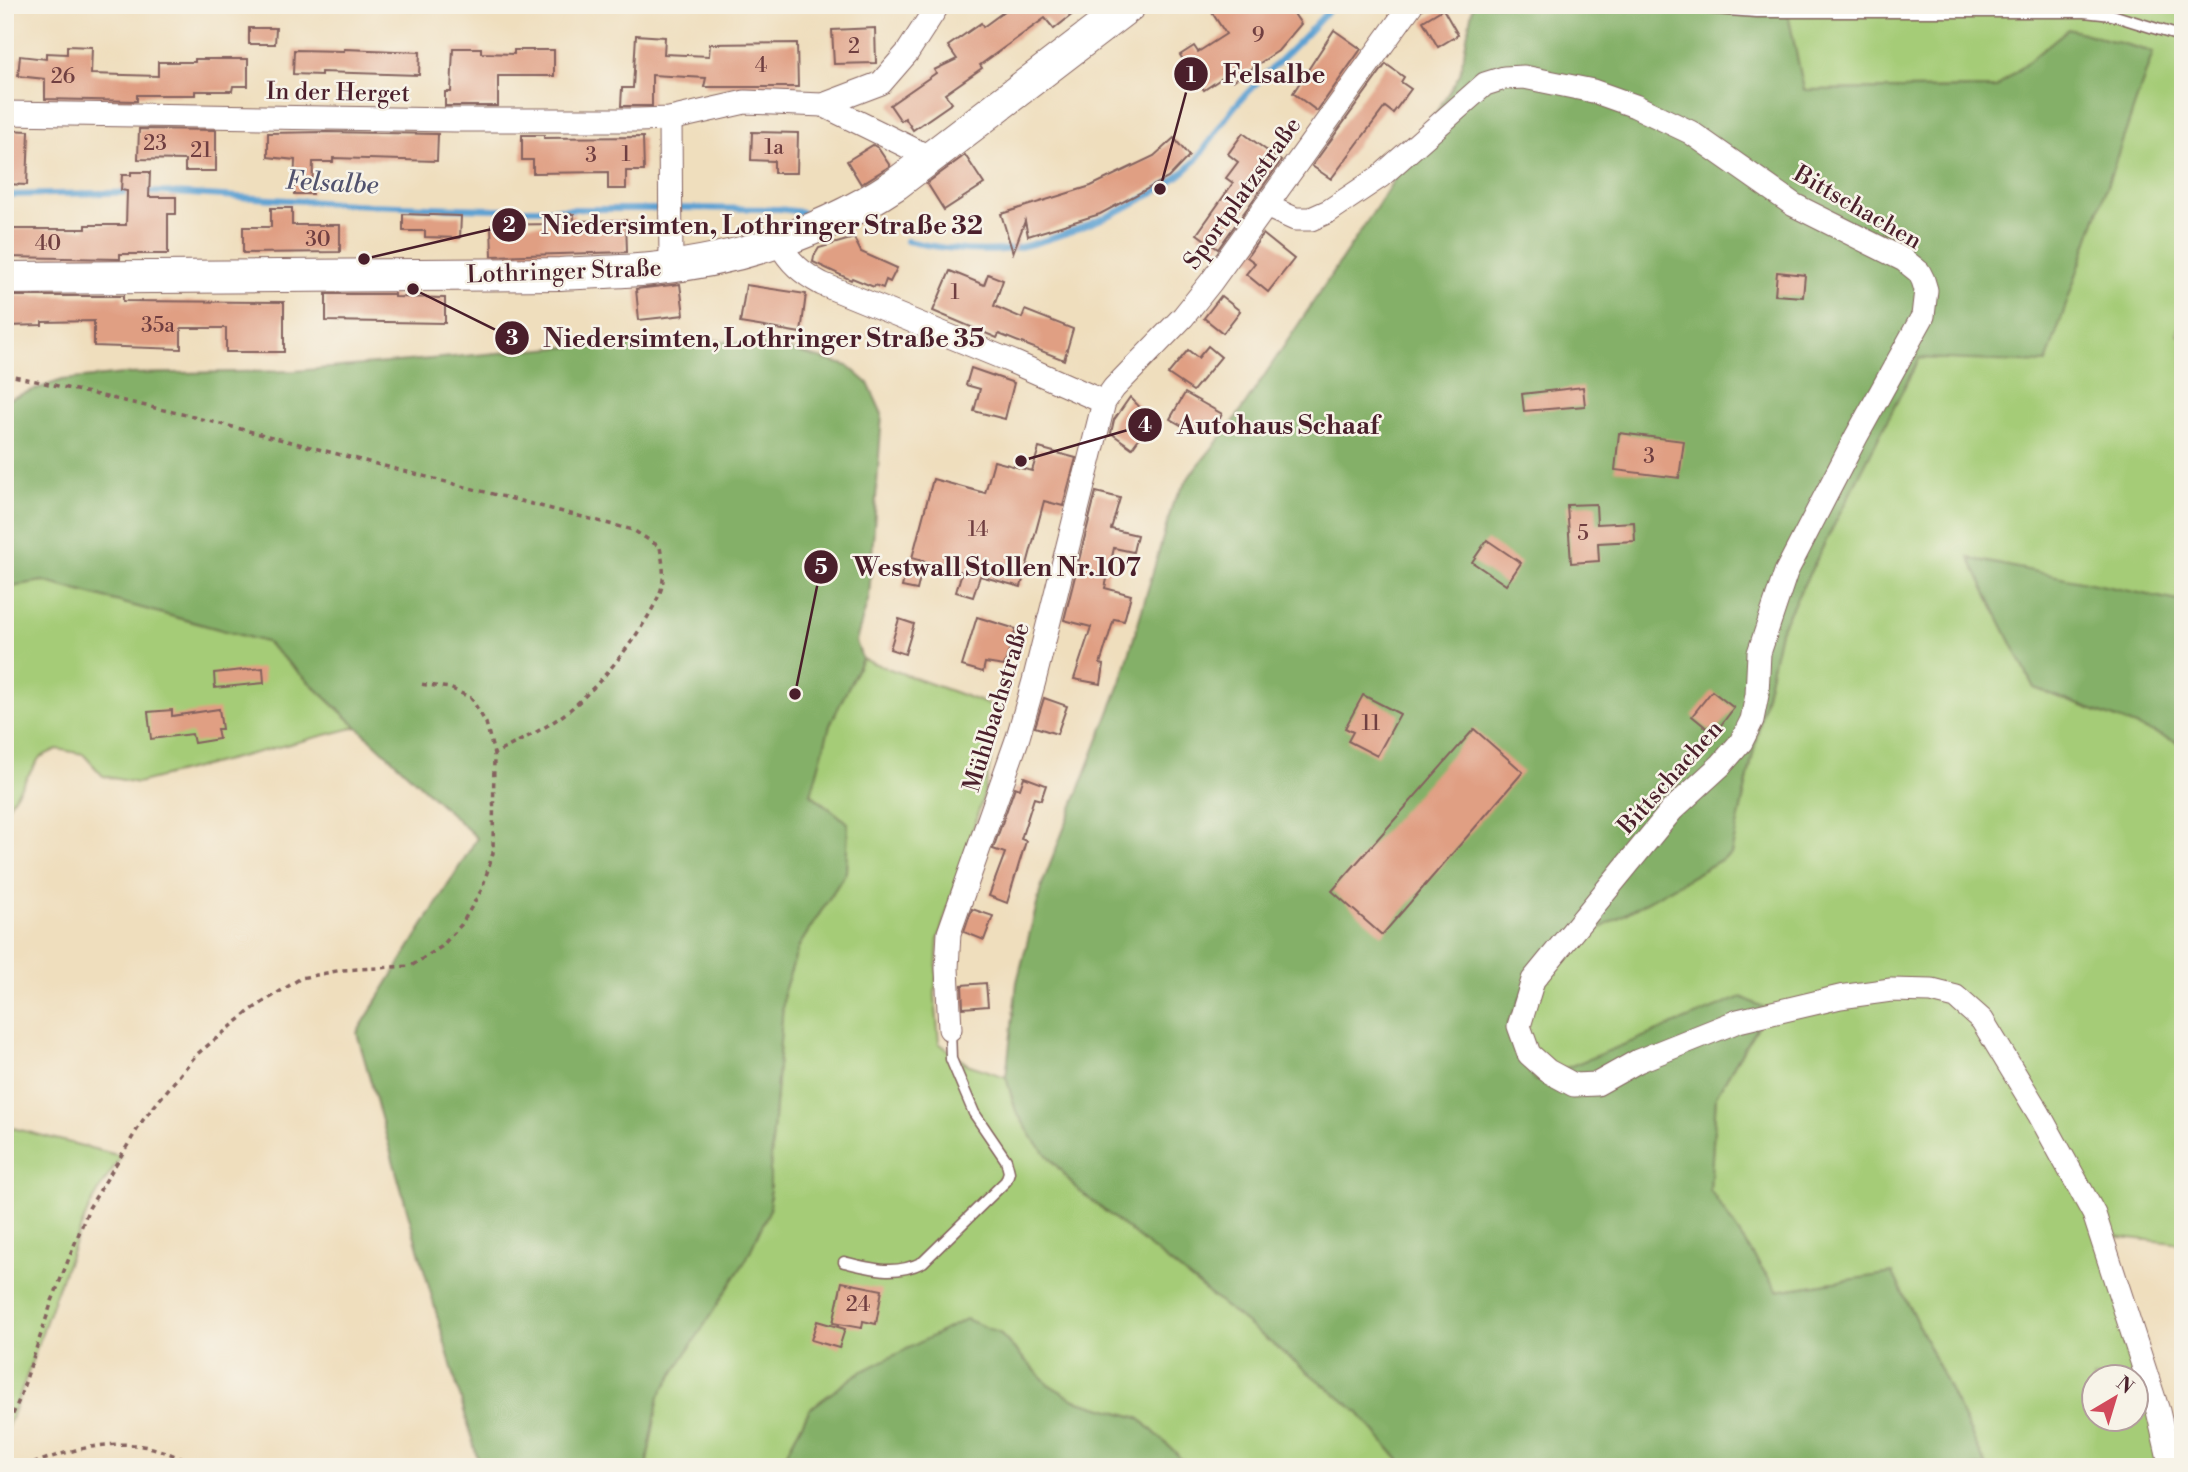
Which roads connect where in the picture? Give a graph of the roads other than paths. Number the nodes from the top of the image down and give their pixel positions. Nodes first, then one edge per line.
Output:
1 (938, 5) edge
2 (1130, 5) edge
3 (1411, 5) edge
4 (1657, 5) edge
5 (2183, 37) edge
6 (823, 104) junction
7 (5, 113) edge
8 (670, 119) junction
9 (930, 158) junction
10 (1266, 206) junction
11 (779, 243) junction
12 (671, 267) junction
13 (5, 278) edge
14 (1104, 402) junction
15 (950, 1029) joint
16 (844, 1262) dead end
17 (2171, 1467) edge

1 - 6 street, In der Herget
2 - 9 main road, Lothringer Straße
3 - 10 street, Sportplatzstraße
4 - 5 lane
6 - 8 street, In der Herget
6 - 9 street, In der Herget
7 - 8 street, In der Herget
8 - 12 street
9 - 11 main road, Lothringer Straße
10 - 14 street, Sportplatzstraße
10 - 17 street, Bittschachen
11 - 12 main road, Lothringer Straße
11 - 14 street
12 - 13 main road, Lothringer Straße
14 - 15 street, Mühlbachstraße
15 - 16 lane, Mühlbachstraße

